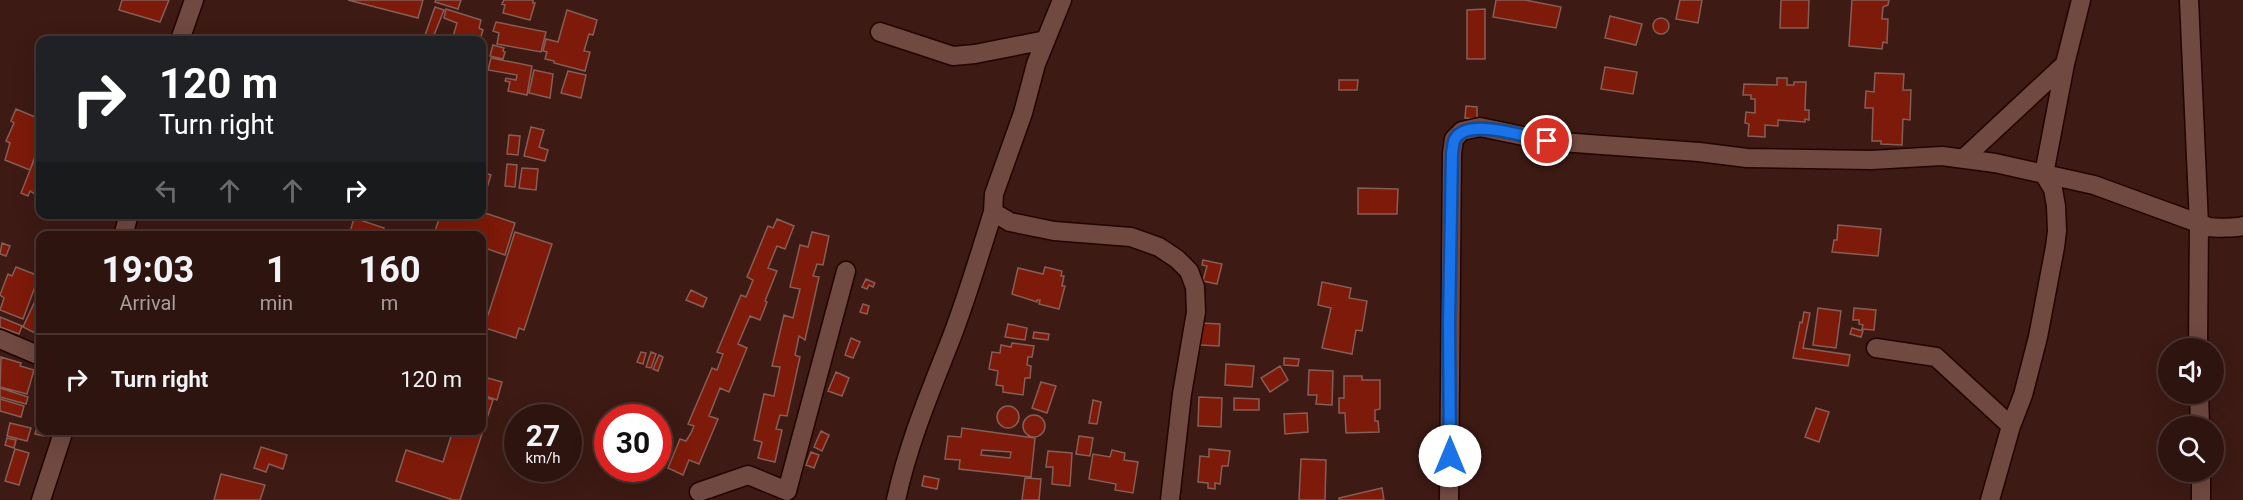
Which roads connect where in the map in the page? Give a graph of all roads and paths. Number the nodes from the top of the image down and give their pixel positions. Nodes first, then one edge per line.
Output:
1 (194, 0) edge
2 (1062, 0) edge
3 (2081, 0) edge
4 (2189, 0) edge
5 (880, 32) dead end
6 (181, 36) edge
7 (1046, 40) junction
8 (2065, 64) junction
9 (1963, 159) junction
10 (2044, 174) junction
11 (993, 212) junction
12 (2199, 224) junction
13 (2243, 226) edge
14 (846, 270) dead end
15 (2198, 338) edge
16 (0, 339) edge
17 (1876, 348) dead end
18 (36, 354) edge
19 (2011, 426) junction
20 (62, 435) edge
21 (2201, 482) edge
22 (699, 492) dead end
23 (785, 496) edge
24 (42, 500) edge
25 (896, 500) edge
26 (1170, 500) edge
27 (1449, 500) edge
28 (1990, 500) edge
29 (2201, 500) edge

1 - 6 street
2 - 7 street
3 - 8 street
4 - 12 street
5 - 7 street
7 - 11 street
8 - 9 street
8 - 10 street
9 - 10 street
9 - 27 street
10 - 12 street
10 - 19 street
11 - 25 street
11 - 26 street
12 - 13 street
12 - 15 street
14 - 23 street
16 - 18 street
17 - 19 street
19 - 28 street
20 - 24 street
21 - 29 street
22 - 23 street

